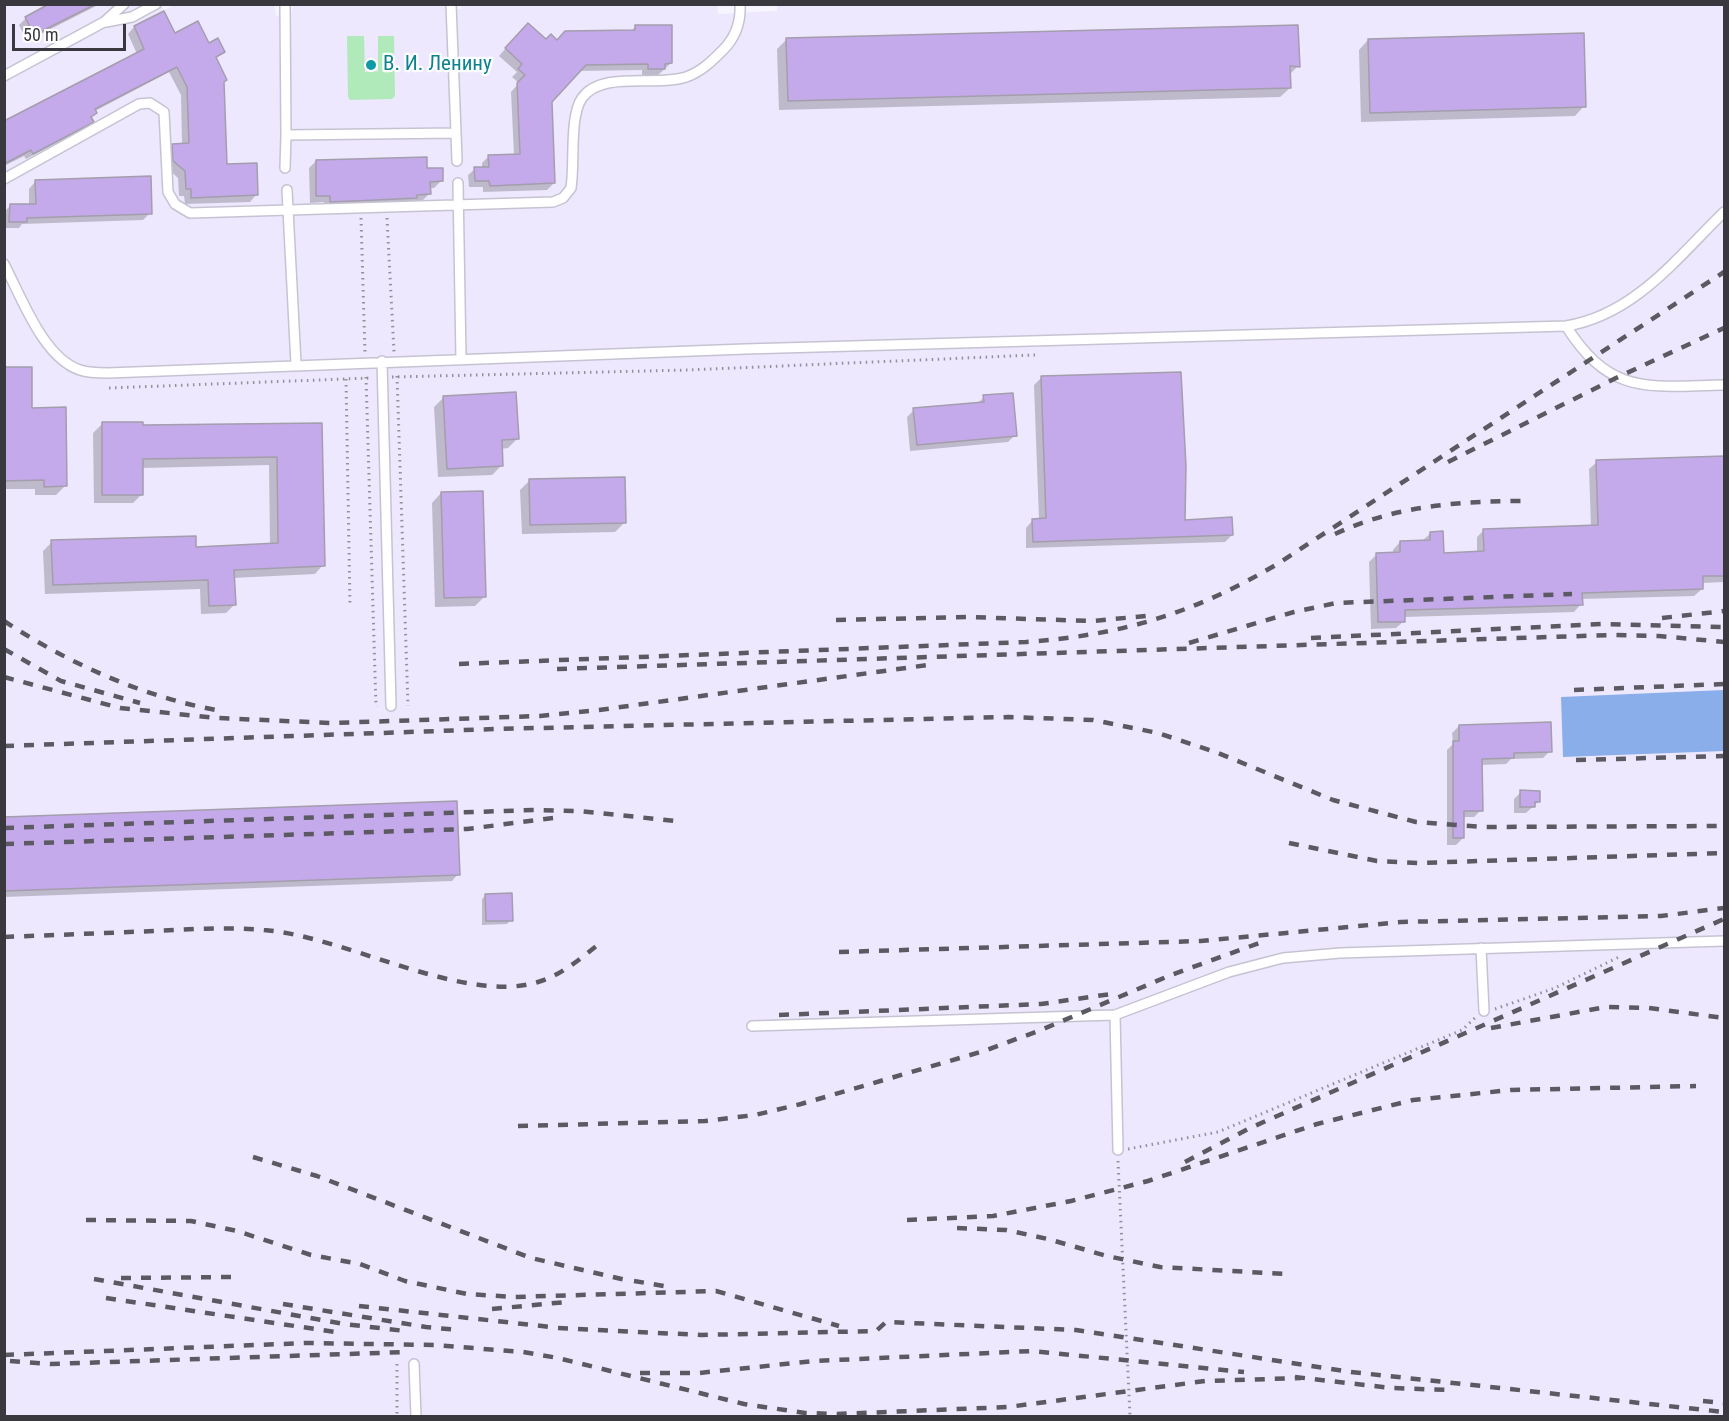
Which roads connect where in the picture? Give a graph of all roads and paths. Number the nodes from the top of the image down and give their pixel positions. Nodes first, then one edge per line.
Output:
1 (124, 4) edge
2 (156, 4) edge
3 (285, 4) edge
4 (452, 4) edge
5 (740, 4) edge
6 (104, 22) junction
7 (4, 76) edge
8 (456, 133) junction
9 (286, 135) junction
10 (457, 161) dead end
11 (285, 168) dead end
12 (4, 179) edge
13 (459, 183) dead end
14 (287, 190) dead end
15 (459, 204) junction
16 (386, 207) junction
17 (361, 208) junction
18 (288, 212) junction
19 (1725, 212) edge
20 (4, 264) edge
21 (1566, 326) junction
22 (1035, 355) dead end
23 (461, 359) junction
24 (382, 361) junction
25 (394, 361) junction
26 (366, 362) junction
27 (296, 364) junction
28 (397, 377) junction
29 (366, 378) junction
30 (382, 378) junction
31 (346, 379) junction
32 (1725, 385) edge
33 (109, 388) dead end
34 (350, 606) dead end
35 (376, 706) dead end
36 (391, 706) dead end
37 (408, 706) dead end
38 (1725, 940) edge
39 (1481, 948) junction
40 (1627, 953) dead end
41 (1484, 1011) junction
42 (1115, 1015) junction
43 (752, 1026) dead end
44 (1118, 1150) junction
45 (397, 1364) dead end
46 (414, 1364) dead end
47 (397, 1416) edge
48 (416, 1416) edge
49 (1130, 1416) edge

1 - 6 lane
2 - 6 lane
3 - 9 lane
4 - 8 lane
5 - 15 lane
6 - 7 lane
8 - 9 lane
8 - 10 lane
9 - 11 lane
12 - 18 lane
13 - 15 lane
14 - 18 lane
15 - 16 lane
15 - 23 lane
16 - 17 lane
16 - 25 path
17 - 18 lane
17 - 26 path
18 - 27 lane
19 - 21 lane
20 - 27 lane
21 - 23 lane
21 - 32 lane
22 - 28 path
23 - 25 lane
24 - 25 lane
24 - 26 lane
24 - 30 lane
25 - 28 path
26 - 27 lane
26 - 29 path
28 - 30 path
28 - 37 path
29 - 30 path
29 - 31 path
29 - 35 path
30 - 36 lane
31 - 33 path
31 - 34 path
38 - 39 lane
39 - 41 lane
39 - 42 lane
40 - 41 path
41 - 44 path
42 - 43 lane
42 - 44 lane
44 - 49 path
45 - 47 path
46 - 48 lane

